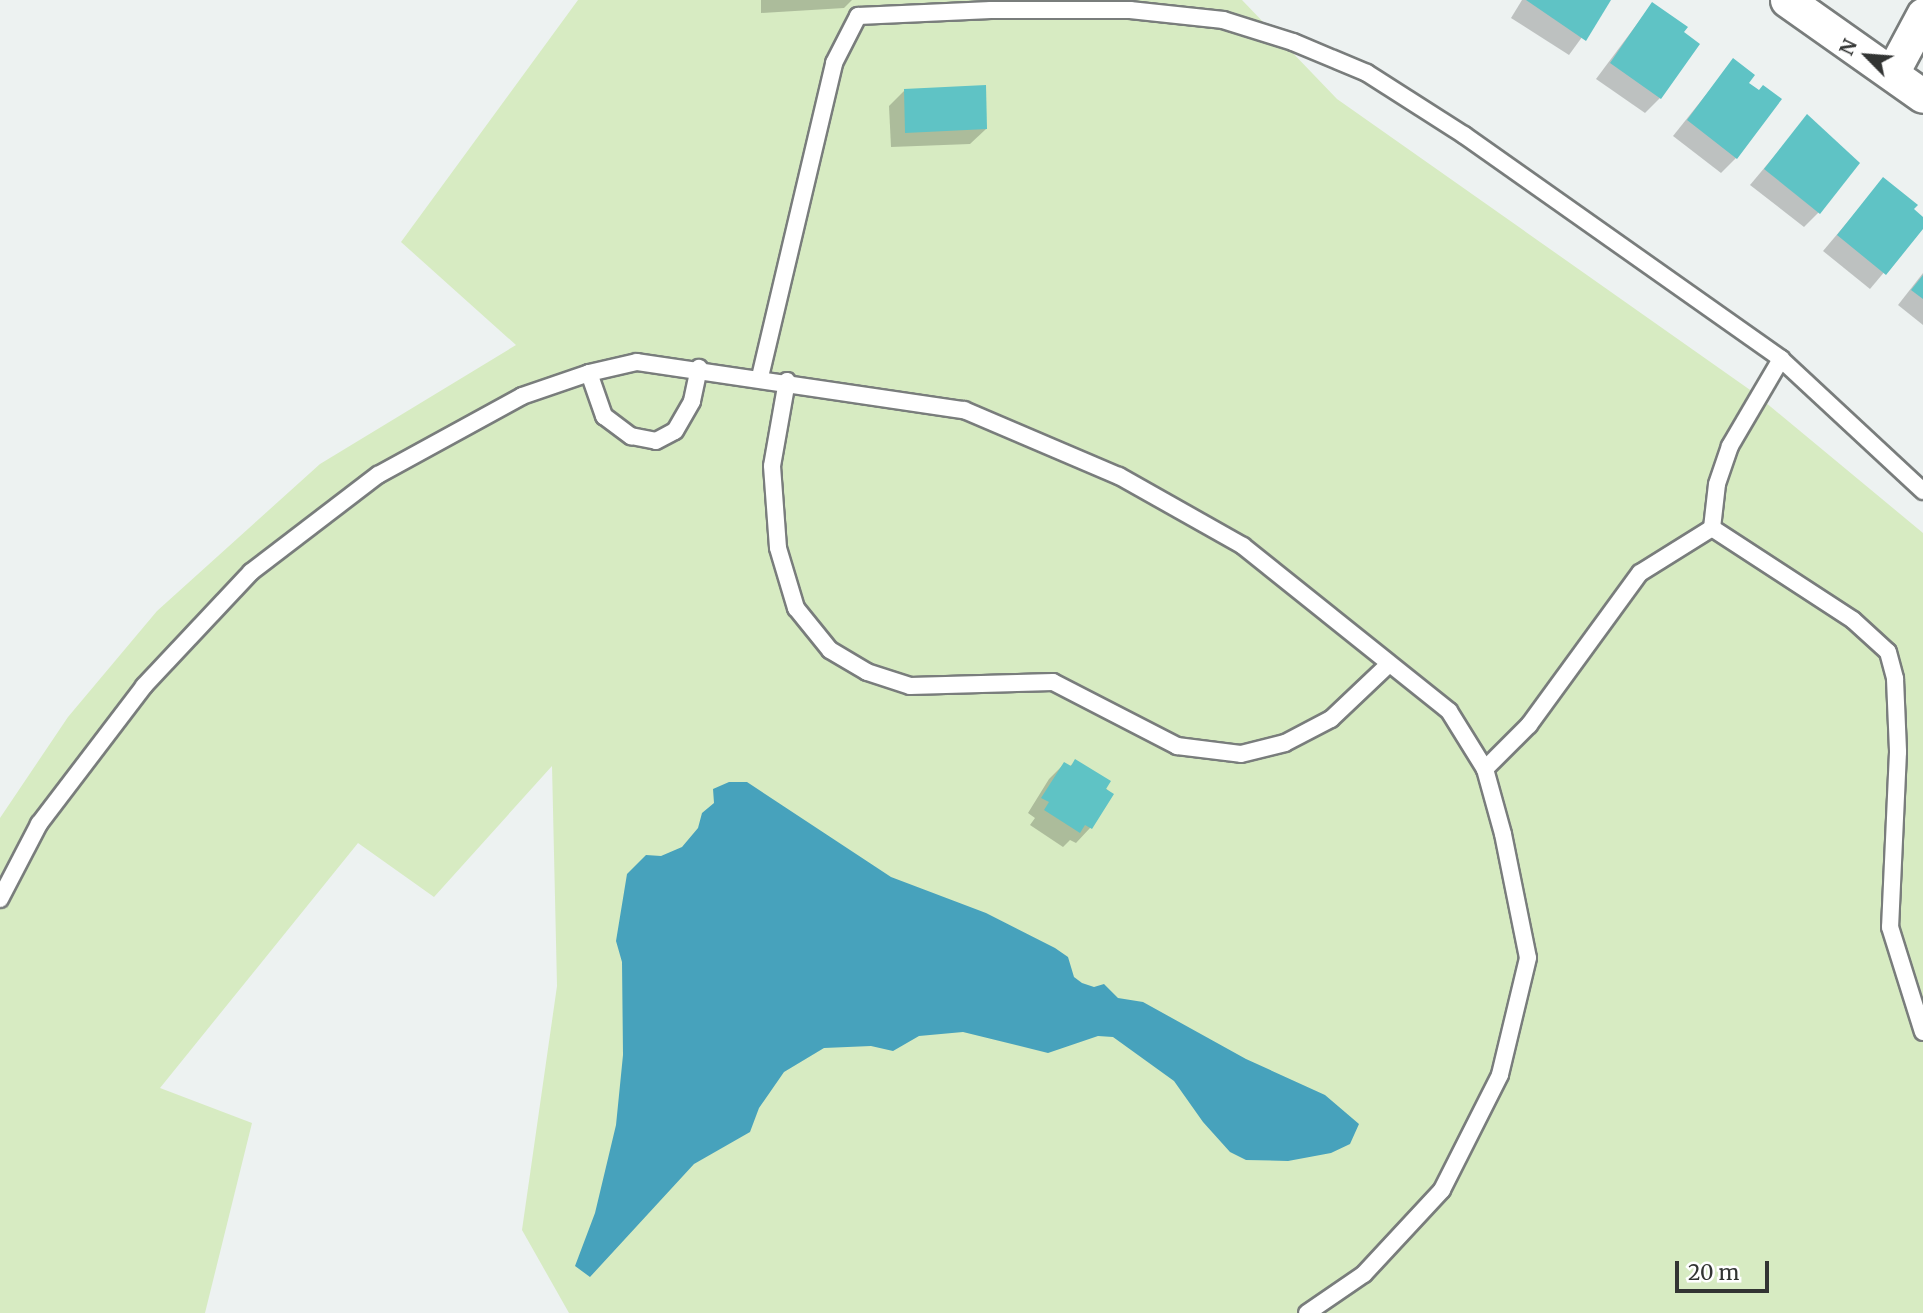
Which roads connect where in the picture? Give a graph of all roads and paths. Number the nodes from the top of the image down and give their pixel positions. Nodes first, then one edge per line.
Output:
1 (1787, 0) edge
2 (1923, 15) edge
3 (1893, 71) junction
4 (1923, 96) edge
5 (1781, 359) junction
6 (699, 368) junction
7 (589, 373) junction
8 (760, 377) junction
9 (787, 381) junction
10 (1923, 491) edge
11 (1712, 528) junction
12 (1389, 664) junction
13 (1485, 769) junction
14 (0, 899) edge
15 (1923, 1032) edge
16 (1307, 1313) edge

1 - 3 street
2 - 3 street
3 - 4 street
5 - 8 lane
5 - 10 lane
5 - 11 lane
6 - 7 lane
6 - 7 lane
6 - 8 lane
7 - 14 lane
8 - 9 lane
9 - 12 lane
9 - 12 lane
11 - 13 lane
11 - 15 lane
12 - 13 lane
13 - 16 lane

